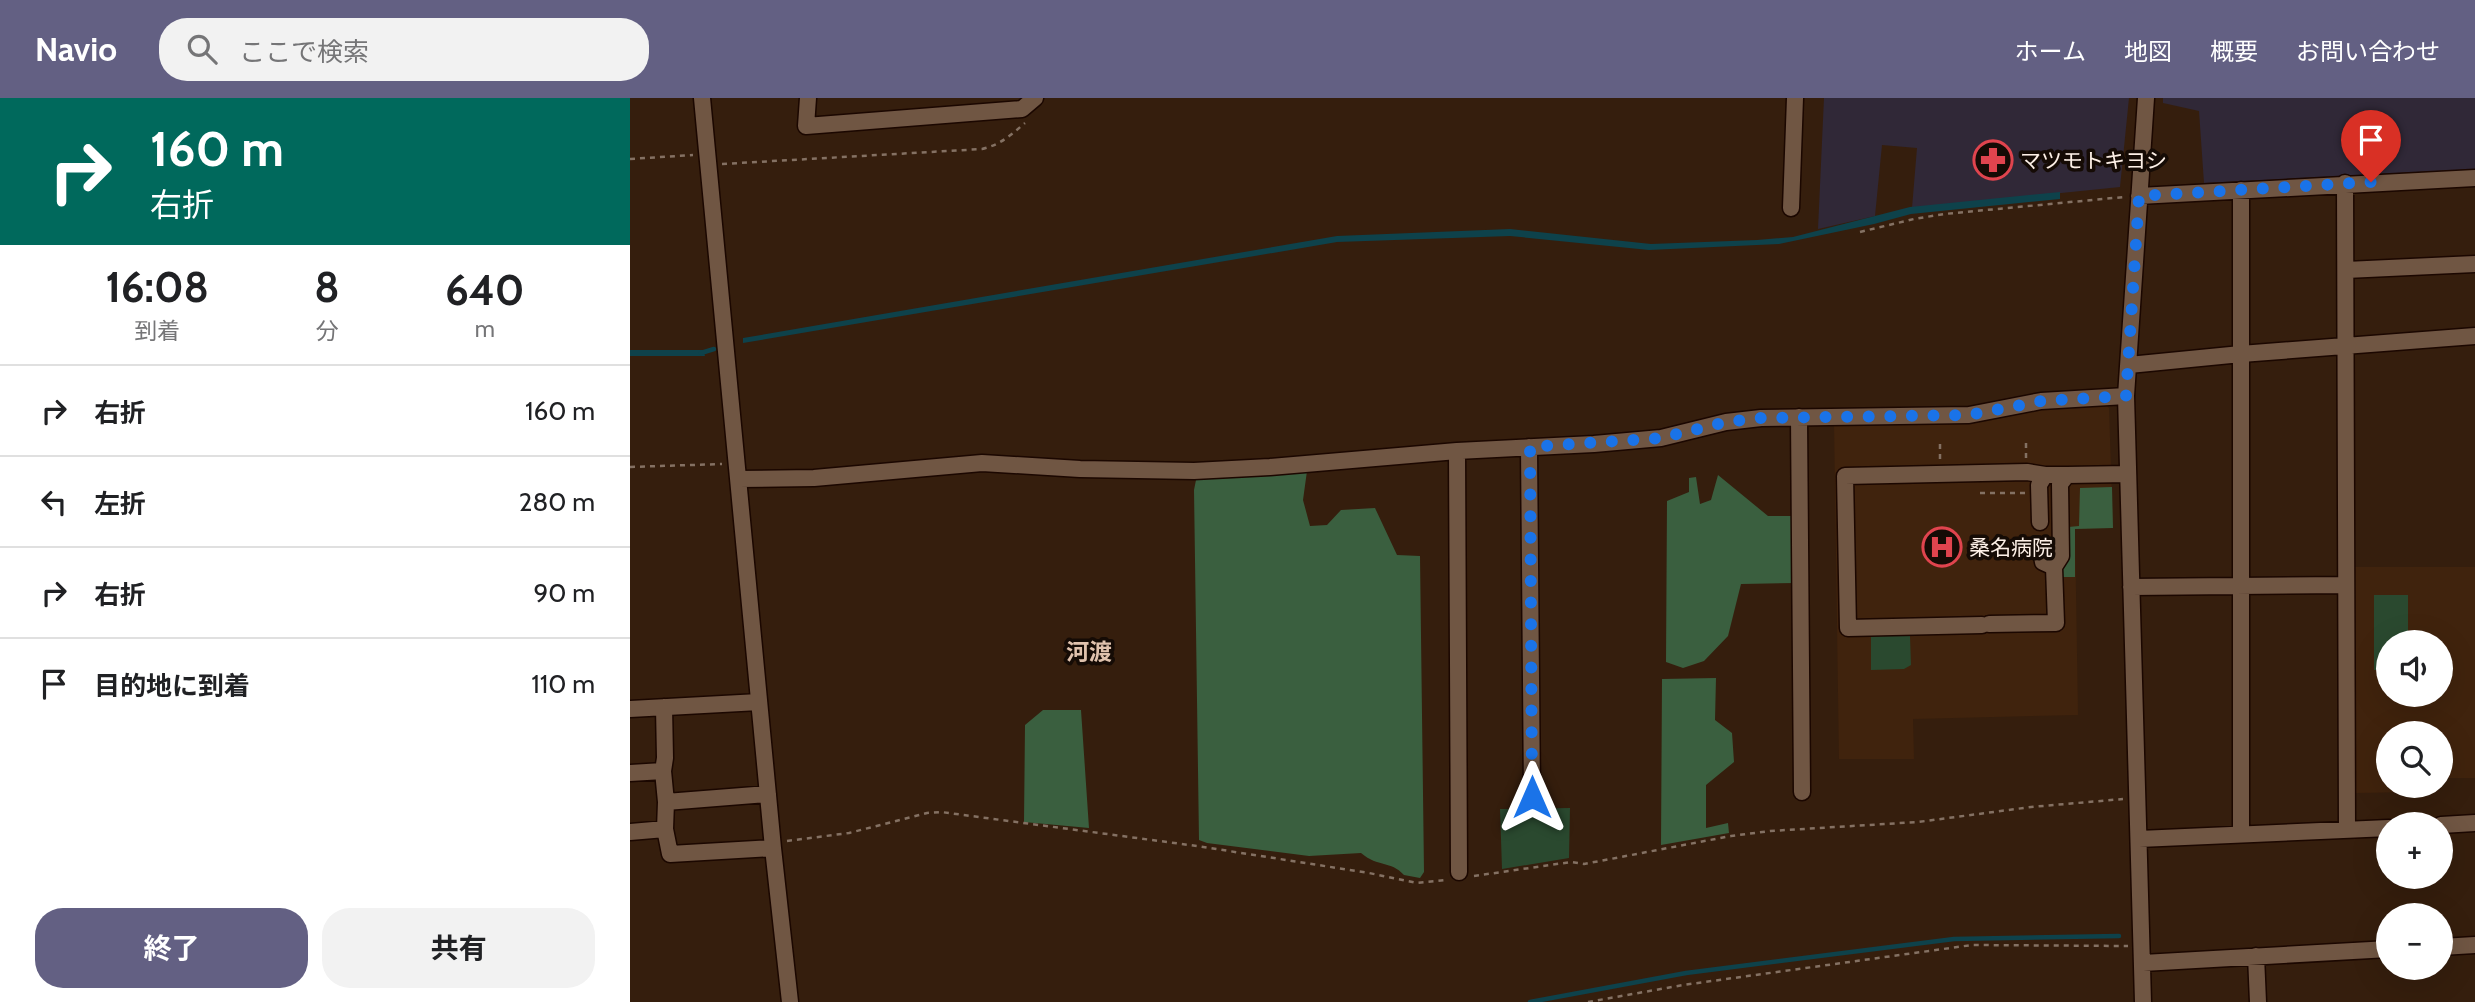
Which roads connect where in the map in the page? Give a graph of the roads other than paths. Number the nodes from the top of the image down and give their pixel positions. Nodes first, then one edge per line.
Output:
1 (702, 98) edge
2 (808, 98) edge
3 (1035, 98) edge
4 (1794, 98) edge
5 (2146, 98) edge
6 (2475, 178) edge
7 (2345, 183) junction
8 (2241, 190) junction
9 (2139, 196) junction
10 (1791, 208) dead end
11 (2475, 264) edge
12 (2346, 270) junction
13 (2475, 337) edge
14 (2347, 347) junction
15 (2241, 354) junction
16 (2129, 365) junction
17 (2126, 396) junction
18 (1799, 417) junction
19 (1530, 447) junction
20 (1457, 451) junction
21 (737, 471) junction
22 (2128, 474) junction
23 (2045, 475) junction
24 (2067, 475) junction
25 (2040, 522) dead end
26 (2040, 545) dead end
27 (2054, 567) junction
28 (2346, 585) junction
29 (2241, 586) junction
30 (2131, 587) junction
31 (759, 702) junction
32 (664, 707) junction
33 (630, 709) edge
34 (663, 771) junction
35 (630, 773) edge
36 (1802, 792) dead end
37 (768, 794) junction
38 (1532, 797) dead end
39 (666, 802) junction
40 (2475, 823) edge
41 (2453, 824) edge
42 (665, 829) junction
43 (2376, 829) edge
44 (2347, 830) junction
45 (630, 832) edge
46 (2241, 834) junction
47 (2139, 839) junction
48 (773, 848) junction
49 (1460, 872) dead end
50 (2475, 945) edge
51 (2453, 946) edge
52 (2376, 950) edge
53 (2256, 956) junction
54 (2143, 963) junction
55 (790, 1002) edge
56 (2143, 1002) edge
57 (2258, 1002) edge

1 - 21 street
2 - 3 street
4 - 10 street
5 - 9 street
6 - 7 street
7 - 8 street
7 - 12 street
8 - 9 street
8 - 15 street
9 - 16 street
11 - 12 street
12 - 14 street
13 - 14 street
14 - 15 street
14 - 28 street
15 - 16 street
15 - 29 street
16 - 17 street
17 - 18 street
17 - 22 street
18 - 19 street
18 - 36 street
19 - 20 street
19 - 38 street
20 - 21 street
20 - 49 street
21 - 31 street
22 - 24 street
22 - 30 street
23 - 24 street
23 - 25 street
23 - 27 street
24 - 27 street
26 - 27 street
28 - 29 street
28 - 44 street
29 - 30 street
29 - 46 street
30 - 47 street
31 - 32 street
31 - 37 street
32 - 33 street
32 - 34 street
34 - 35 street
34 - 39 street
37 - 39 street
37 - 48 street
39 - 42 street
40 - 41 street
42 - 45 street
42 - 48 street
43 - 44 street
44 - 46 street
46 - 47 street
47 - 54 street
48 - 55 street
50 - 51 street
52 - 53 street
53 - 54 street
53 - 57 street
54 - 56 street

